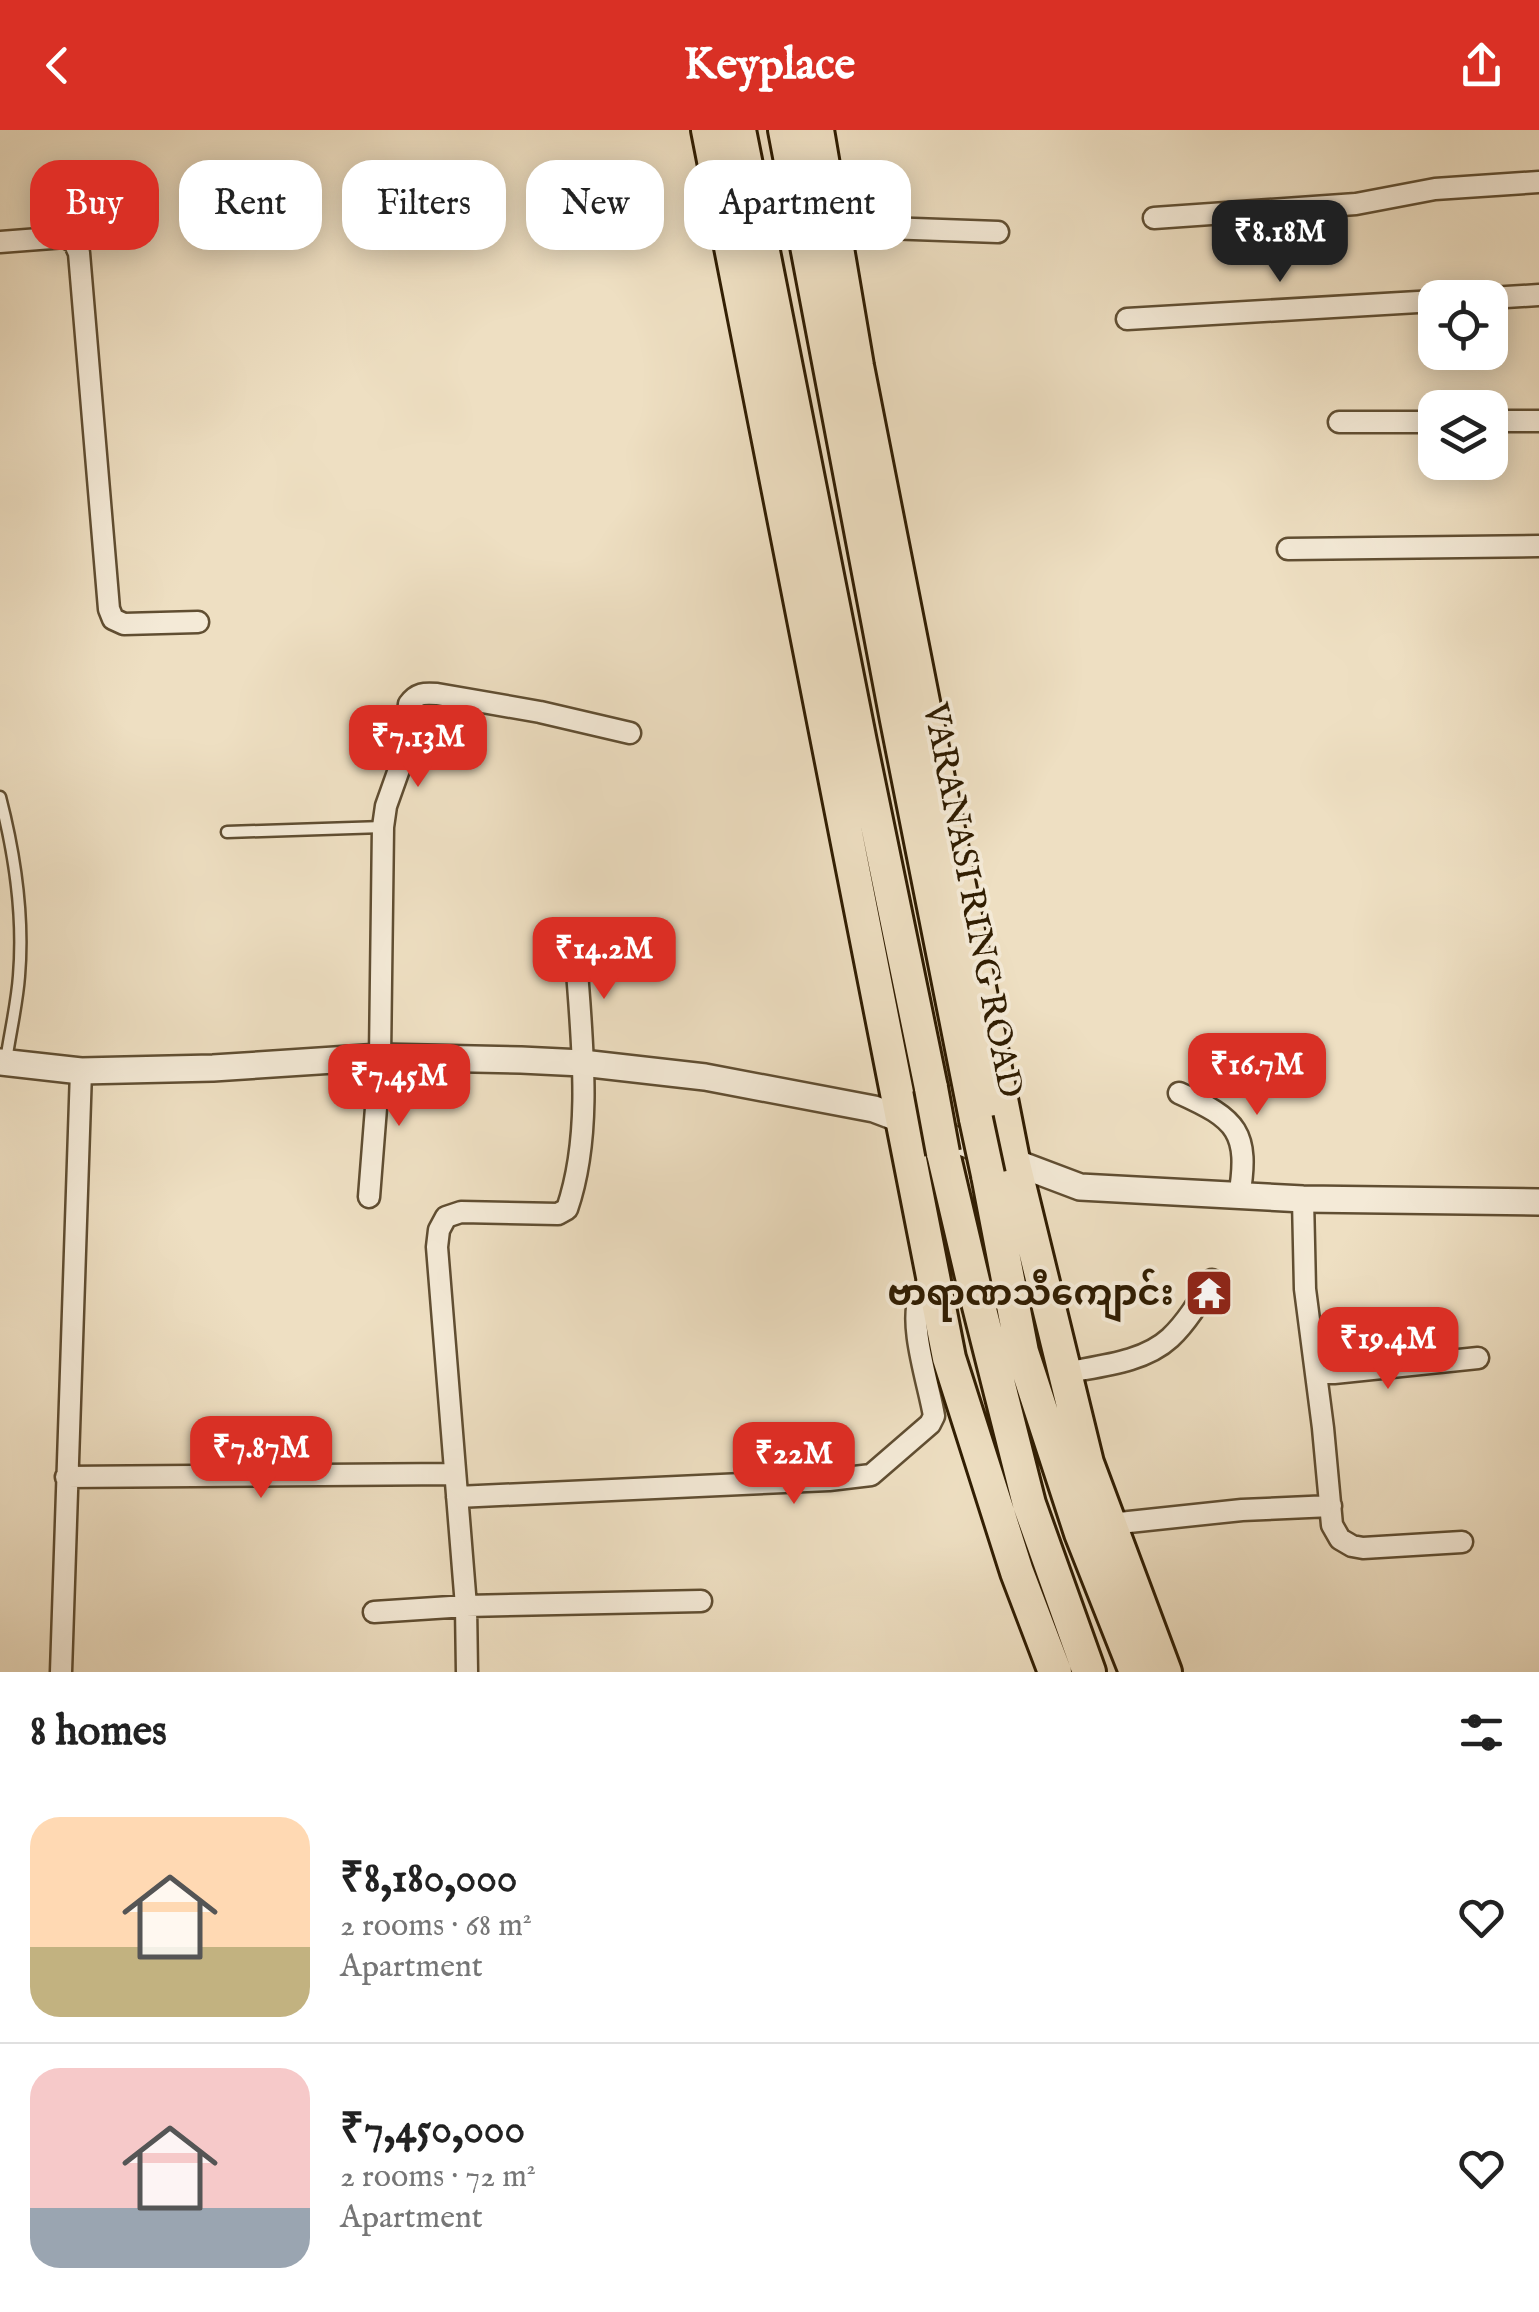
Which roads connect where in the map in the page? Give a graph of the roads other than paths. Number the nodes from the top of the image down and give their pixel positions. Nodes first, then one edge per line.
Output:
1 (708, 130) edge
2 (739, 130) edge
3 (785, 130) edge
4 (817, 130) edge
5 (822, 160) edge
6 (1539, 182) edge
7 (1154, 218) dead end
8 (911, 229) edge
9 (998, 232) dead end
10 (0, 242) edge
11 (838, 250) edge
12 (1539, 295) edge
13 (1508, 297) edge
14 (1418, 302) edge
15 (1128, 318) dead end
16 (1339, 422) dead end
17 (1418, 422) edge
18 (1508, 422) edge
19 (1539, 422) edge
20 (1539, 546) edge
21 (1288, 549) dead end
22 (198, 622) dead end
23 (630, 733) dead end
24 (0, 797) edge
25 (383, 828) junction
26 (227, 832) dead end
27 (576, 942) dead end
28 (380, 1057) junction
29 (3, 1062) edge
30 (582, 1064) junction
31 (80, 1072) junction
32 (1179, 1093) dead end
33 (902, 1119) junction
34 (1000, 1168) junction
35 (369, 1196) dead end
36 (1239, 1197) junction
37 (1304, 1199) junction
38 (1539, 1202) edge
39 (932, 1275) junction
40 (1212, 1280) dead end
41 (1478, 1358) dead end
42 (1315, 1364) junction
43 (1064, 1373) junction
44 (455, 1474) junction
45 (66, 1477) junction
46 (457, 1497) junction
47 (1331, 1506) junction
48 (1110, 1524) junction
49 (1462, 1542) dead end
50 (701, 1601) dead end
51 (466, 1606) junction
52 (374, 1612) dead end
53 (61, 1672) edge
54 (467, 1672) edge
55 (1055, 1672) edge
56 (1089, 1672) edge
57 (1136, 1672) edge
58 (1165, 1672) edge

1 - 33 highway
2 - 56 highway, bridge
3 - 34 highway, VARANASI RING ROAD, bridge
4 - 5 highway
6 - 7 street
8 - 9 street
10 - 22 street
11 - 34 highway
12 - 13 street
14 - 15 street
16 - 17 street
18 - 19 street
20 - 21 street
23 - 25 street
24 - 29 lane
25 - 26 lane
25 - 28 street
27 - 30 street
28 - 30 street
28 - 31 street
28 - 35 street
29 - 31 street
30 - 33 street
30 - 44 street
31 - 45 street
32 - 36 street
33 - 34 street
33 - 39 highway
34 - 36 street
34 - 43 highway
34 - 57 highway, VARANASI RING ROAD
36 - 37 street
37 - 38 street
37 - 42 street
39 - 46 street
39 - 55 highway
40 - 43 street
41 - 42 street
42 - 47 street
43 - 48 highway
44 - 45 street
44 - 46 street
45 - 53 street
46 - 51 street
47 - 48 street
47 - 49 street
48 - 58 highway
50 - 51 street
51 - 52 street
51 - 54 street

